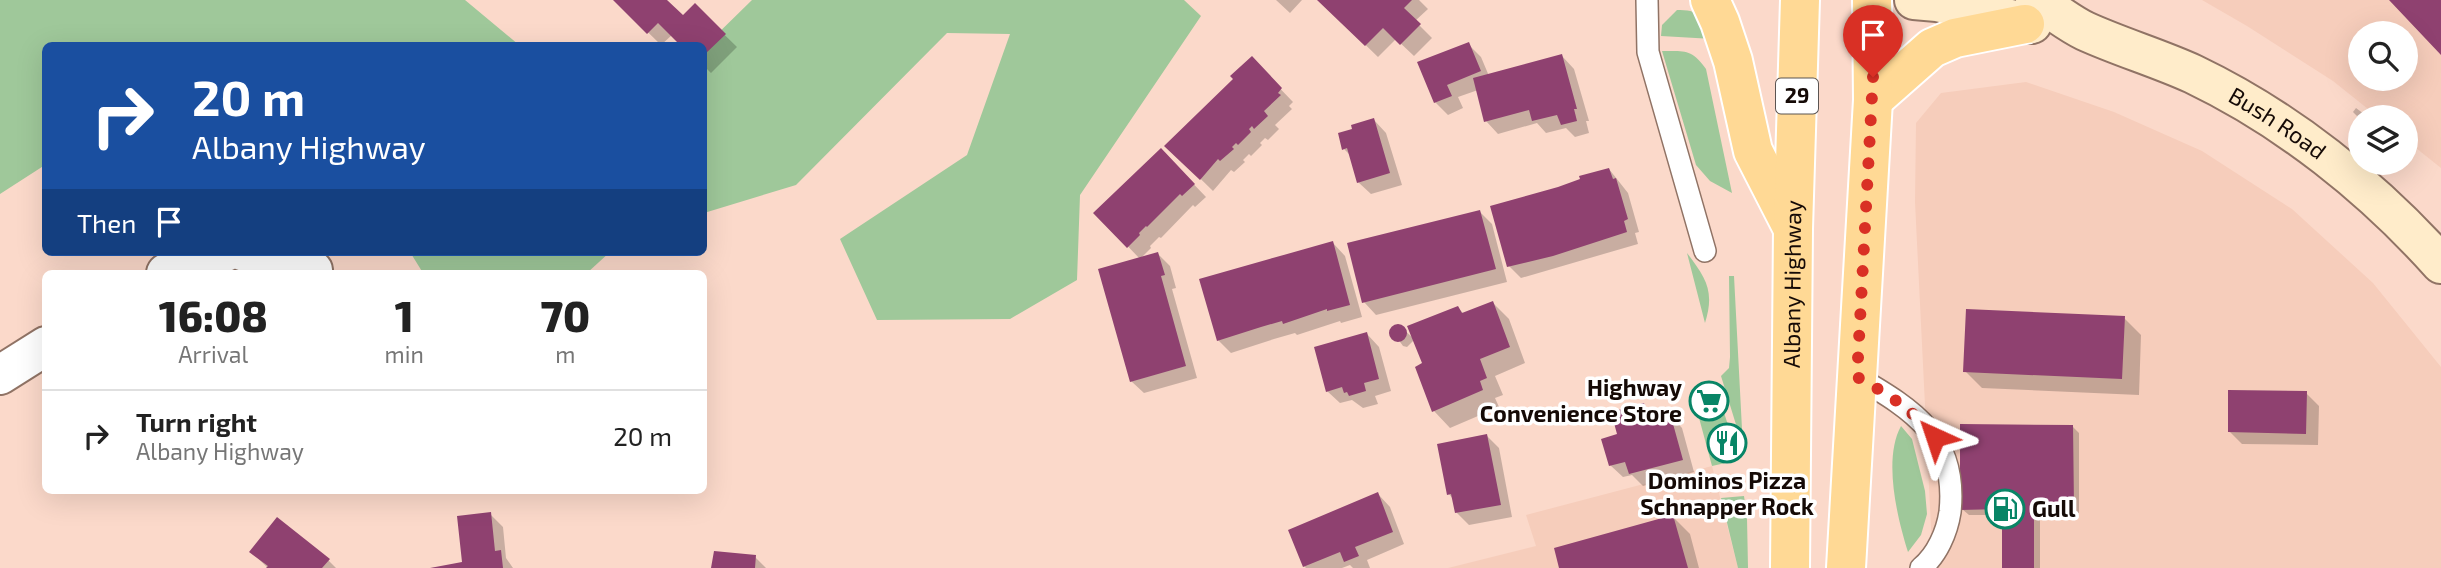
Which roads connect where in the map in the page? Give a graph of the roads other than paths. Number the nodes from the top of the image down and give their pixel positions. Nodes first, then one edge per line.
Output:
1 (1647, 0) edge
2 (1710, 0) edge
3 (1800, 0) edge
4 (1872, 0) edge
5 (1914, 0) edge
6 (2030, 12) edge
7 (1873, 100) junction
8 (1793, 229) junction
9 (1705, 251) dead end
10 (202, 256) edge
11 (271, 256) edge
12 (2441, 264) edge
13 (172, 270) edge
14 (313, 270) dead end
15 (42, 349) edge
16 (0, 375) edge
17 (1857, 377) junction
18 (1790, 563) edge
19 (1847, 563) edge
20 (1921, 568) edge

1 - 9 lane
2 - 8 main road
3 - 8 main road, Albany Highway / 29
4 - 7 main road
5 - 6 main road, Bush Road
6 - 7 main road
6 - 12 main road, Bush Road
7 - 17 main road
8 - 18 main road, Albany Highway / 29
10 - 13 street
11 - 14 street
15 - 16 street
17 - 19 main road
17 - 20 lane

